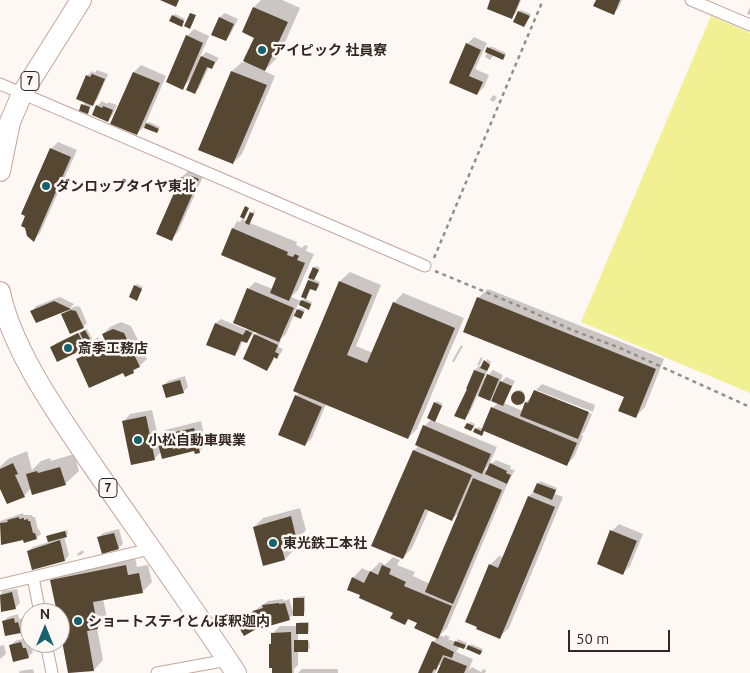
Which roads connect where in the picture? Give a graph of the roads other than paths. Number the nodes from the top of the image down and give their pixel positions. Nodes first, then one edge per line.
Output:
1 (81, 0) edge
2 (691, 0) edge
3 (706, 3) edge
4 (750, 25) edge
5 (0, 84) edge
6 (22, 94) junction
7 (0, 171) edge
8 (427, 267) road end
9 (0, 292) edge
10 (150, 549) junction
11 (33, 577) junction
12 (0, 585) edge
13 (38, 603) edge
14 (48, 653) edge
15 (232, 667) edge
16 (52, 673) edge
17 (157, 673) edge

1 - 6 highway, 7
2 - 3 street
3 - 4 street
5 - 6 street
6 - 7 highway, 7
6 - 8 street
9 - 10 highway, 7
10 - 11 street
10 - 15 highway, 7
11 - 12 street
11 - 13 street
14 - 16 street
15 - 17 street

